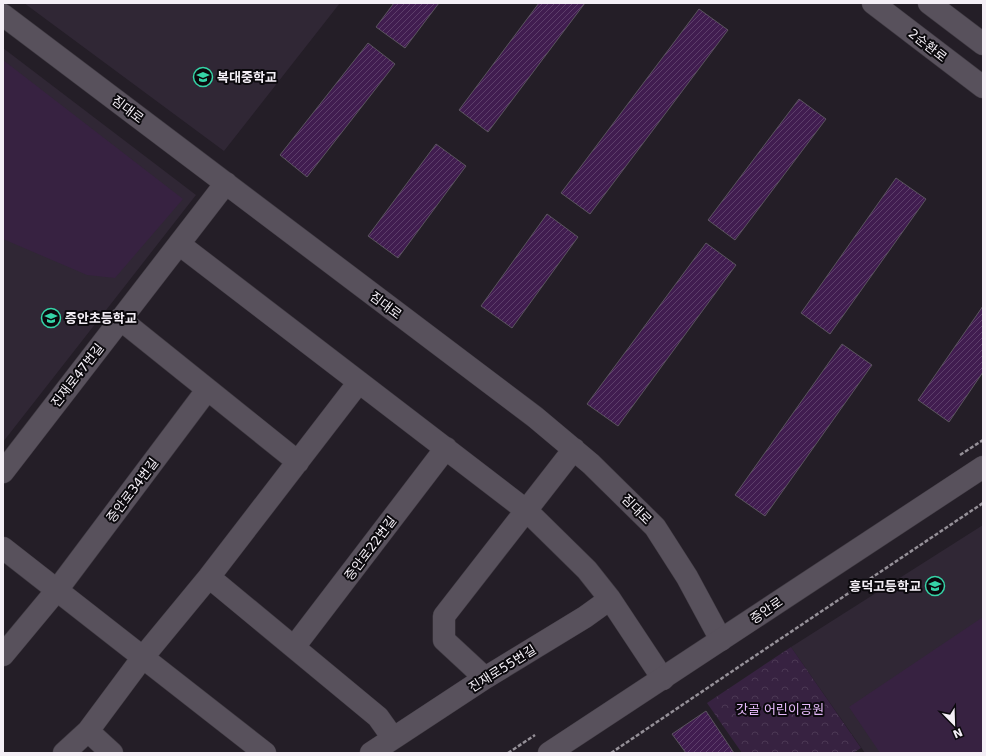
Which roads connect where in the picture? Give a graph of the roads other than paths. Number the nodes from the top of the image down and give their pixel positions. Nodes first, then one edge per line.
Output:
1 (873, 3) edge
2 (928, 3) edge
3 (3, 15) edge
4 (983, 44) edge
5 (983, 87) edge
6 (226, 183) junction
7 (178, 244) junction
8 (120, 319) junction
9 (359, 382) junction
10 (207, 390) junction
11 (446, 448) junction
12 (574, 449) junction
13 (298, 462) junction
14 (983, 467) edge
15 (3, 472) edge
16 (527, 510) junction
17 (3, 548) edge
18 (209, 577) junction
19 (56, 590) junction
20 (610, 599) junction
21 (721, 640) junction
22 (294, 647) junction
23 (3, 655) edge
24 (143, 657) junction
25 (485, 678) junction
26 (663, 679) junction
27 (88, 731) junction
28 (393, 738) junction
29 (64, 753) edge
30 (112, 753) edge
31 (265, 753) edge
32 (371, 753) edge
33 (549, 753) edge

1 - 5 street, 2순환로
2 - 4 street
3 - 6 street, 짐대로
6 - 7 street, 진재로47번길
6 - 12 street, 짐대로
7 - 8 street, 진재로47번길
7 - 9 street
8 - 10 street
8 - 15 street, 진재로47번길
9 - 11 street
9 - 13 street
10 - 13 street
10 - 19 street, 증안로34번길
11 - 16 street
11 - 22 street, 증안로22번길
12 - 16 street
12 - 21 street, 짐대로
13 - 18 street
14 - 21 street, 증안로
16 - 20 street
16 - 25 street
17 - 19 street
18 - 22 street
18 - 24 street
19 - 23 street, 증안로34번길
19 - 24 street
20 - 25 street, 진재로55번길
20 - 26 street
21 - 26 street, 증안로
22 - 28 street
24 - 27 street
24 - 31 street
25 - 28 street, 진재로55번길
26 - 33 street, 증안로
27 - 29 street
27 - 30 street
28 - 32 street, 진재로55번길

